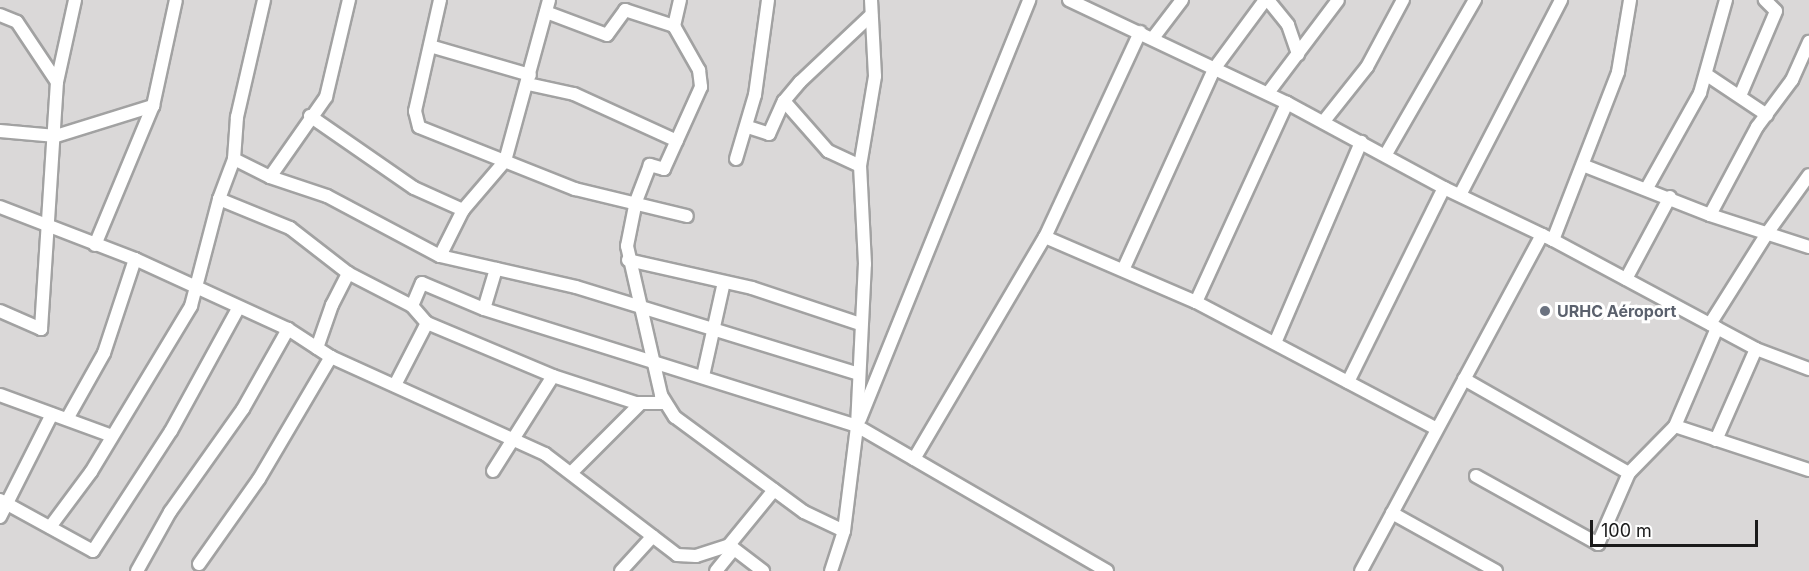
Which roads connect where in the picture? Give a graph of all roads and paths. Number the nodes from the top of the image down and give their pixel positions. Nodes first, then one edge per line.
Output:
1 (75, 0) edge
2 (176, 0) edge
3 (264, 0) edge
4 (349, 0) edge
5 (440, 0) edge
6 (680, 0) edge
7 (768, 0) edge
8 (871, 0) edge
9 (1029, 0) edge
10 (1069, 0) edge
11 (1104, 0) edge
12 (1182, 0) edge
13 (1266, 0) edge
14 (1338, 0) edge
15 (1403, 0) edge
16 (1474, 0) edge
17 (1561, 0) edge
18 (1630, 0) edge
19 (1726, 0) edge
20 (1766, 0) edge
21 (547, 6) edge
22 (1096, 12) junction
23 (0, 15) edge
24 (871, 15) junction
25 (674, 26) junction
26 (1140, 32) junction
27 (1153, 38) junction
28 (1809, 42) edge
29 (430, 46) junction
30 (1298, 54) junction
31 (1214, 69) junction
32 (1707, 75) junction
33 (529, 80) junction
34 (57, 82) junction
35 (1268, 93) junction
36 (1740, 96) junction
37 (784, 101) junction
38 (1287, 102) junction
39 (153, 106) junction
40 (1767, 115) junction
41 (310, 116) junction
42 (1324, 121) junction
43 (748, 127) junction
44 (0, 131) edge
45 (56, 136) junction
46 (677, 141) junction
47 (1361, 142) junction
48 (1386, 154) junction
49 (234, 159) junction
50 (735, 159) dead end
51 (505, 161) junction
52 (860, 166) junction
53 (1585, 166) junction
54 (1809, 175) edge
55 (270, 177) junction
56 (1444, 188) junction
57 (1647, 188) junction
58 (1460, 195) junction
59 (1670, 197) junction
60 (219, 199) junction
61 (636, 201) junction
62 (0, 207) edge
63 (463, 210) junction
64 (1710, 215) junction
65 (687, 216) dead end
66 (49, 229) junction
67 (1768, 232) junction
68 (1045, 237) junction
69 (1548, 237) junction
70 (95, 245) junction
71 (1809, 246) edge
72 (440, 256) junction
73 (135, 259) junction
74 (628, 260) junction
75 (496, 269) junction
76 (1123, 270) junction
77 (348, 273) junction
78 (1626, 279) junction
79 (724, 282) junction
80 (196, 287) junction
81 (1196, 302) junction
82 (412, 306) junction
83 (239, 307) junction
84 (643, 307) junction
85 (484, 309) junction
86 (0, 311) edge
87 (427, 322) junction
88 (860, 324) junction
89 (1713, 326) junction
90 (288, 329) junction
91 (713, 329) junction
92 (1275, 343) junction
93 (317, 348) junction
94 (1756, 349) junction
95 (331, 357) junction
96 (654, 360) junction
97 (1809, 369) edge
98 (859, 374) junction
99 (553, 376) junction
100 (703, 376) junction
101 (1464, 379) junction
102 (1348, 382) junction
103 (395, 385) junction
104 (0, 395) edge
105 (641, 403) junction
106 (665, 403) junction
107 (52, 414) junction
108 (67, 419) junction
109 (857, 426) junction
110 (1675, 426) junction
111 (1437, 429) junction
112 (112, 436) junction
113 (514, 438) junction
114 (1716, 440) junction
115 (914, 459) junction
116 (1809, 470) edge
117 (493, 471) dead end
118 (571, 473) junction
119 (1629, 473) junction
120 (1476, 476) dead end
121 (774, 490) junction
122 (2, 501) edge
123 (1392, 513) junction
124 (0, 517) edge
125 (50, 527) junction
126 (844, 531) junction
127 (652, 536) junction
128 (731, 547) junction
129 (199, 564) dead end
130 (137, 571) edge
131 (621, 571) edge
132 (716, 571) edge
133 (763, 571) edge
134 (831, 571) edge
135 (1107, 571) edge
136 (1361, 571) edge
137 (1496, 571) edge

1 - 34 street
2 - 39 street
3 - 49 street
4 - 41 street
5 - 29 street
6 - 25 street
7 - 43 street
8 - 24 street
9 - 109 street
10 - 22 street
11 - 22 street
12 - 27 street
13 - 30 street
13 - 31 street
14 - 30 street
15 - 42 street
16 - 48 street
17 - 58 street
18 - 53 street
19 - 32 street
20 - 36 street
21 - 25 street
21 - 33 street
22 - 26 street
23 - 34 street
24 - 37 street
24 - 52 street
25 - 46 street
26 - 27 street
26 - 68 street
27 - 31 street
28 - 40 street
29 - 33 street
29 - 51 street
30 - 35 street
31 - 35 street
31 - 76 street
32 - 36 street
32 - 57 street
33 - 46 street
33 - 51 street
34 - 45 street
35 - 38 street
36 - 40 street
37 - 43 street
37 - 52 street
38 - 42 street
38 - 81 street
39 - 45 street
39 - 70 street
40 - 64 street
41 - 55 street
41 - 63 street
42 - 47 street
43 - 50 street
44 - 45 street
45 - 66 street
46 - 61 street
47 - 48 street
47 - 92 street
48 - 56 street
49 - 55 street
49 - 60 street
51 - 61 street
51 - 63 street
52 - 88 street
53 - 57 street
53 - 69 street
54 - 67 street
55 - 72 street
56 - 58 street
56 - 102 street
57 - 59 street
58 - 69 street
59 - 64 street
59 - 78 street
60 - 77 street
60 - 80 street
61 - 65 street
61 - 74 street
62 - 66 street
63 - 72 street
64 - 67 street
66 - 70 street
66 - 86 street
67 - 71 street
67 - 89 street
68 - 76 street
68 - 115 street
69 - 78 street
69 - 101 street
70 - 73 street
72 - 75 street
73 - 80 street
73 - 108 street
74 - 79 street
74 - 84 street
75 - 84 street
75 - 85 street
76 - 81 street
77 - 82 street
77 - 93 street
78 - 89 street
79 - 88 street
79 - 91 street
80 - 83 street
80 - 112 street
81 - 92 street
82 - 85 street
82 - 87 street
83 - 90 street
83 - 125 street
84 - 91 street
84 - 96 street
85 - 96 street
87 - 99 street
87 - 103 street
88 - 98 street
89 - 94 street
89 - 110 street
90 - 93 street
90 - 130 street
91 - 98 street
91 - 100 street
92 - 102 street
93 - 95 street
94 - 97 street
94 - 114 street
95 - 103 street
95 - 129 street
96 - 100 street
96 - 106 street
98 - 109 street
99 - 105 street
99 - 113 street
100 - 109 street
101 - 111 street
101 - 119 street
102 - 111 street
103 - 113 street
104 - 107 street
105 - 106 street
105 - 118 street
106 - 121 street
107 - 108 street
107 - 122 street
108 - 112 street
109 - 115 street
109 - 126 street
110 - 114 street
110 - 119 street
111 - 123 street
112 - 125 street
113 - 117 street
113 - 118 street
114 - 116 street
115 - 135 street
118 - 127 street
119 - 120 street
121 - 126 street
121 - 128 street
122 - 124 street
122 - 125 street
123 - 136 street
123 - 137 street
126 - 134 street
127 - 128 street
127 - 131 street
128 - 132 street
128 - 133 street

